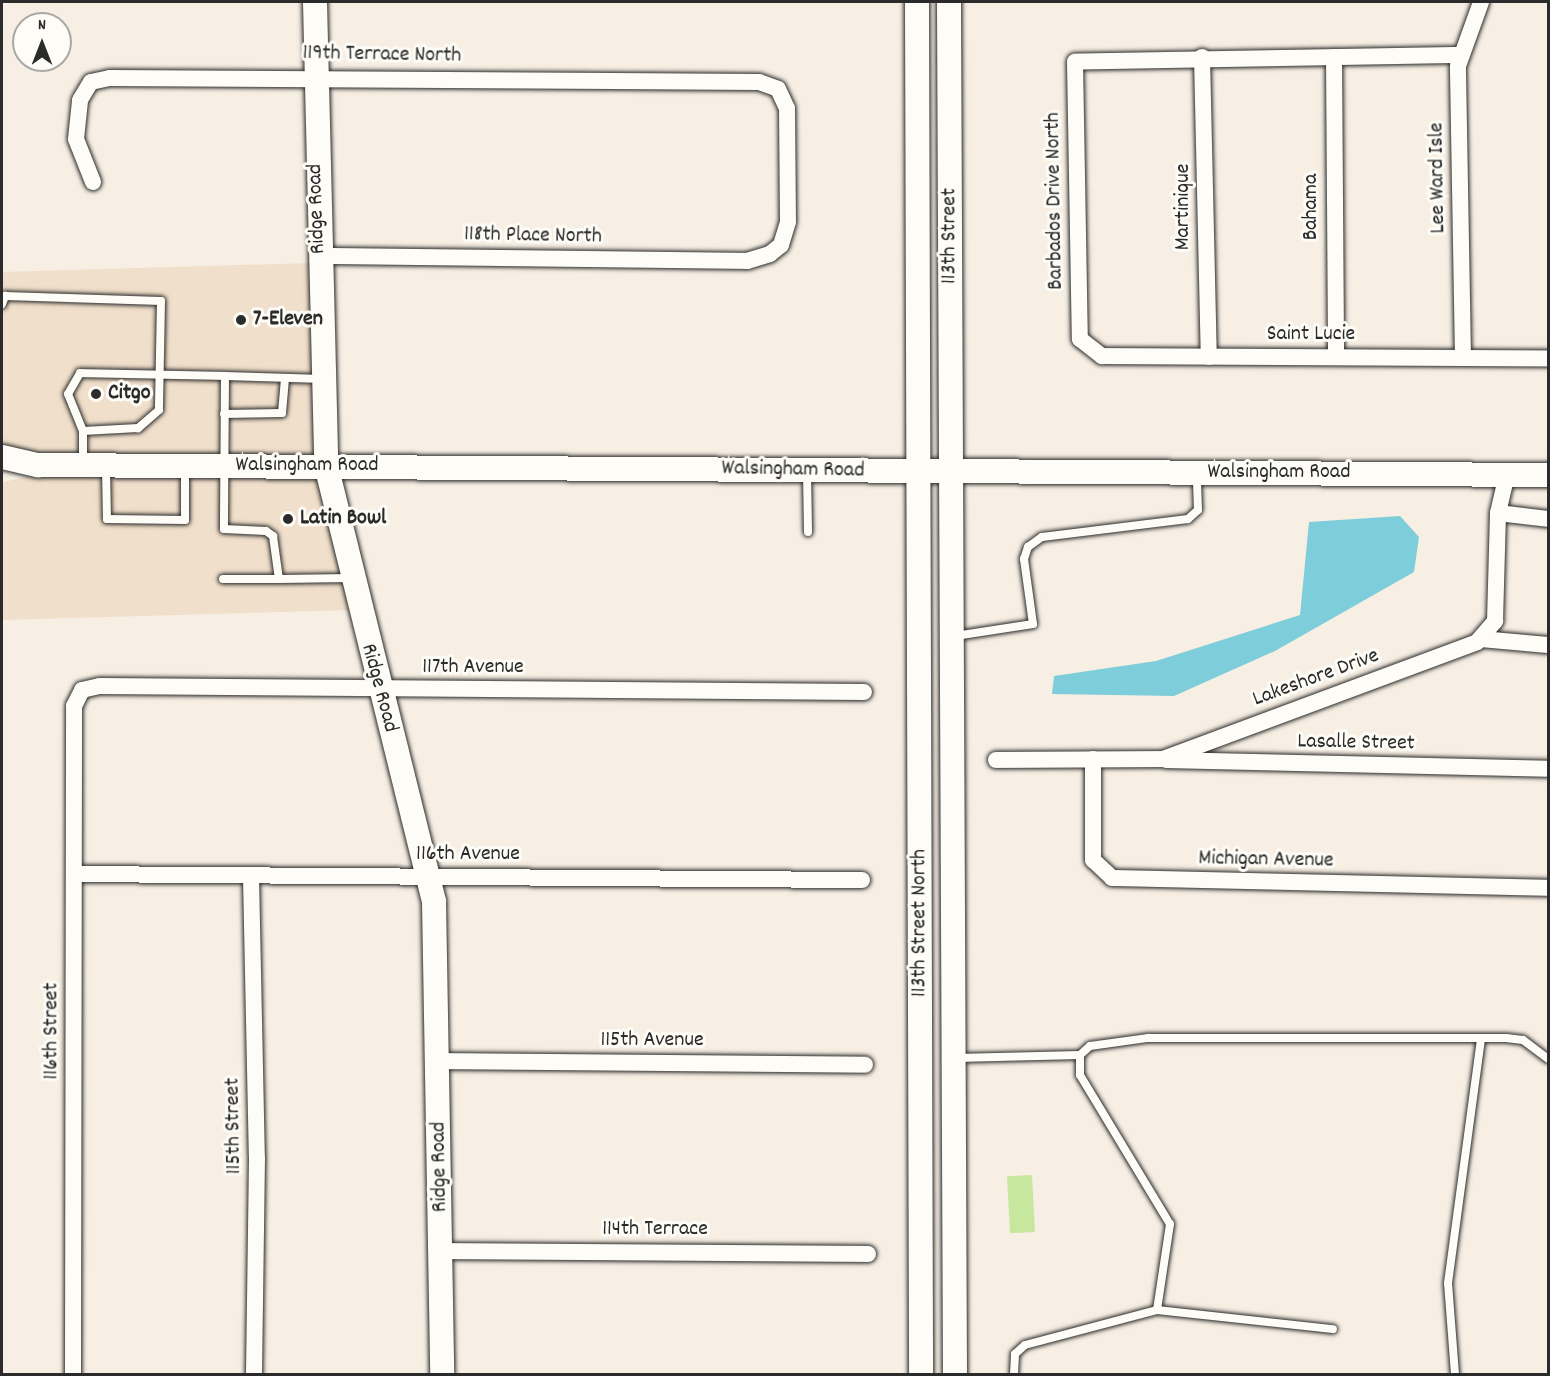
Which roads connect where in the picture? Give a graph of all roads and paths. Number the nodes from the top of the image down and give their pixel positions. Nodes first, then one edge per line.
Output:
1 (315, 2) edge
2 (917, 2) edge
3 (949, 2) edge
4 (1481, 2) edge
5 (1460, 55) junction
6 (1202, 57) junction
7 (1334, 57) junction
8 (313, 77) junction
9 (93, 182) dead end
10 (319, 256) junction
11 (747, 261) joint
12 (2, 304) edge
13 (1080, 339) joint
14 (1209, 357) junction
15 (1336, 357) junction
16 (1463, 358) junction
17 (1548, 358) edge
18 (164, 373) junction
19 (225, 376) junction
20 (285, 378) junction
21 (323, 379) junction
22 (224, 414) junction
23 (83, 431) junction
24 (2, 457) edge
25 (38, 465) junction
26 (95, 465) junction
27 (185, 465) junction
28 (224, 465) junction
29 (326, 465) junction
30 (807, 470) junction
31 (920, 471) junction
32 (950, 471) junction
33 (1197, 472) junction
34 (2, 473) edge
35 (1507, 474) junction
36 (1548, 475) edge
37 (1498, 513) junction
38 (1548, 519) edge
39 (808, 532) dead end
40 (223, 579) dead end
41 (279, 579) junction
42 (351, 579) junction
43 (951, 636) junction
44 (1481, 639) junction
45 (1548, 645) edge
46 (82, 690) joint
47 (379, 690) junction
48 (864, 692) dead end
49 (1092, 759) junction
50 (1163, 759) junction
51 (996, 760) dead end
52 (1548, 769) edge
53 (74, 874) junction
54 (251, 877) junction
55 (429, 877) junction
56 (862, 880) dead end
57 (1548, 888) edge
58 (1481, 1039) junction
59 (1080, 1055) junction
60 (954, 1058) junction
61 (1548, 1059) edge
62 (439, 1061) junction
63 (865, 1065) dead end
64 (441, 1251) junction
65 (868, 1254) dead end
66 (1156, 1310) junction
67 (1333, 1329) dead end
68 (73, 1374) edge
69 (254, 1374) edge
70 (442, 1374) edge
71 (921, 1374) edge
72 (955, 1374) edge
73 (1014, 1374) edge
74 (1455, 1374) edge

1 - 8 street, Ridge Road
2 - 31 street, 113th Street
3 - 32 street, 113th Street
4 - 5 street, Lee Ward Isle
5 - 7 street
5 - 16 street, Lee Ward Isle
6 - 7 street
6 - 13 street, Barbados Drive North
6 - 14 street, Martinique
7 - 15 street, Bahama
8 - 9 street, 119th Terrace North
8 - 10 street, Ridge Road
8 - 11 street, 119th Terrace North
10 - 11 street, 118th Place North
10 - 21 street, Ridge Road
12 - 18 lane
13 - 14 street, Saint Lucie
14 - 15 street, Saint Lucie
15 - 16 street, Saint Lucie
16 - 17 street, Saint Lucie
18 - 19 lane
18 - 23 lane
18 - 23 lane
19 - 20 lane
19 - 22 lane
20 - 21 lane
20 - 22 lane
21 - 29 street, Ridge Road
22 - 28 lane
23 - 26 lane
24 - 25 street, Walsingham Road
25 - 26 street, Walsingham Road
25 - 34 street, Walsingham Road
26 - 27 street, Walsingham Road
26 - 27 lane
27 - 28 street, Walsingham Road
28 - 29 street, Walsingham Road
28 - 41 lane
29 - 30 street, Walsingham Road
29 - 42 street, Ridge Road
30 - 31 street, Walsingham Road
30 - 39 lane
31 - 32 street, Walsingham Road
31 - 71 street, 113th Street North
32 - 33 street, Walsingham Road
32 - 43 street, 113th Street North
33 - 35 street, Walsingham Road
33 - 43 lane
35 - 36 street, Walsingham Road
35 - 37 street
37 - 38 street
37 - 44 street
40 - 41 lane
41 - 42 lane
42 - 47 street, Ridge Road
43 - 60 street, 113th Street North
44 - 45 street
44 - 50 street, Lakeshore Drive
46 - 47 street, 117th Avenue
46 - 53 street, 116th Street
47 - 48 street, 117th Avenue
47 - 55 street, Ridge Road
49 - 50 street, Lakeshore Drive
49 - 51 street, Lakeshore Drive
49 - 57 street, Michigan Avenue
50 - 52 street, Lasalle Street
53 - 54 street, 116th Avenue
53 - 68 street, 116th Street
54 - 55 street, 116th Avenue
54 - 69 street, 115th Street
55 - 56 street, 116th Avenue
55 - 62 street, Ridge Road
58 - 59 lane
58 - 61 lane
58 - 74 lane
59 - 60 lane
59 - 66 lane
60 - 72 street, 113th Street North
62 - 63 street, 115th Avenue
62 - 64 street, Ridge Road
64 - 65 street, 114th Terrace
64 - 70 street, Ridge Road
66 - 67 lane
66 - 73 lane

